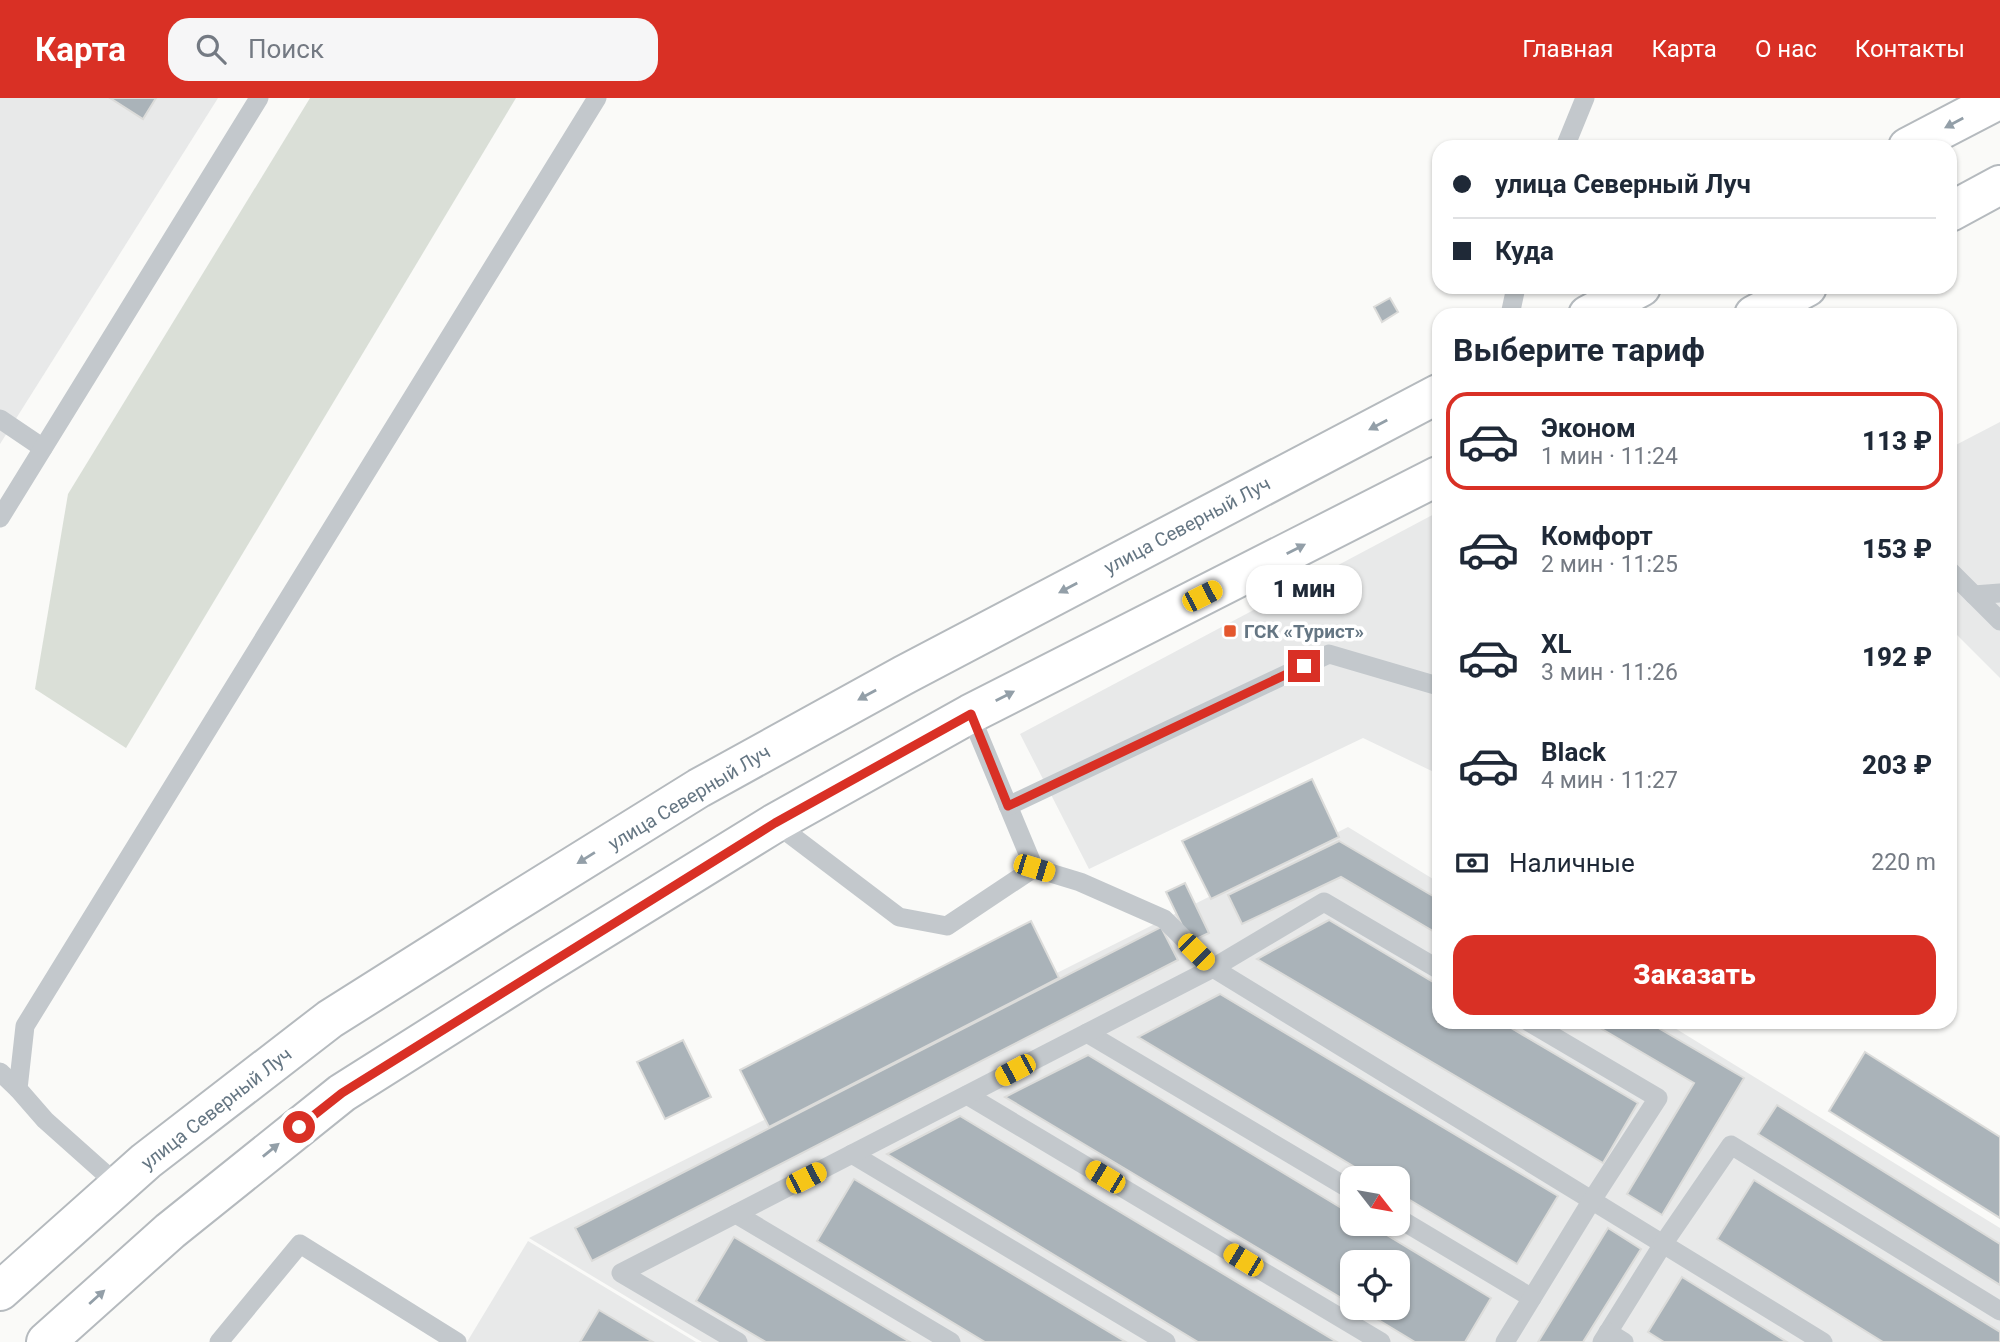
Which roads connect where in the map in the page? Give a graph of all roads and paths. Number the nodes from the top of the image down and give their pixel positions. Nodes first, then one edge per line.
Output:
1 (258, 98) edge
2 (597, 98) edge
3 (1586, 98) edge
4 (2000, 99) edge
5 (1568, 140) edge
6 (1921, 140) edge
7 (2000, 186) edge
8 (1957, 208) edge
9 (1628, 294) edge
10 (1794, 294) edge
11 (1601, 308) edge
12 (1767, 308) edge
13 (1432, 397) edge
14 (0, 419) edge
15 (43, 448) junction
16 (1432, 479) edge
17 (0, 518) edge
18 (1957, 578) edge
19 (2000, 593) edge
20 (1974, 595) junction
21 (2000, 621) edge
22 (1432, 684) edge
23 (971, 714) junction
24 (1008, 806) junction
25 (775, 823) junction
26 (1034, 868) junction
27 (1432, 965) edge
28 (1213, 968) junction
29 (1541, 1029) edge
30 (1087, 1033) junction
31 (0, 1072) edge
32 (18, 1089) junction
33 (967, 1095) junction
34 (852, 1154) junction
35 (1340, 1183) edge
36 (119, 1186) junction
37 (1592, 1200) junction
38 (736, 1214) junction
39 (1410, 1225) edge
40 (1663, 1244) junction
41 (0, 1291) edge
42 (1532, 1298) junction
43 (2000, 1311) edge
44 (1611, 1339) edge
45 (46, 1342) edge
46 (219, 1342) edge
47 (457, 1342) edge
48 (738, 1342) edge
49 (951, 1342) edge
50 (1166, 1342) edge
51 (1381, 1342) edge
52 (1505, 1342) edge
53 (1823, 1342) edge

1 - 15 lane
2 - 32 lane
3 - 5 lane
4 -> 6 main road
7 - 8 main road
9 - 11 main road
10 - 12 main road
13 -> 36 main road, улица Северный Луч
14 - 15 lane
15 - 17 lane
23 -> 16 main road
18 - 20 lane
19 - 20 lane
20 - 21 lane
22 - 24 lane
23 - 24 lane
23 - 25 main road
24 - 26 lane
25 - 26 lane
45 -> 25 main road
26 - 28 lane
27 - 28 lane
28 - 30 lane
28 - 37 lane
29 - 37 lane
30 - 33 lane
30 - 35 lane
31 - 32 lane
32 - 36 lane
33 - 34 lane
33 - 51 lane
34 - 38 lane
34 - 50 lane
36 - 41 main road, улица Северный Луч
37 - 40 lane
37 - 42 lane
38 - 48 lane
38 - 49 lane
39 - 42 lane
40 - 43 lane
40 - 44 lane
40 - 53 lane
42 - 52 lane
46 - 47 lane

